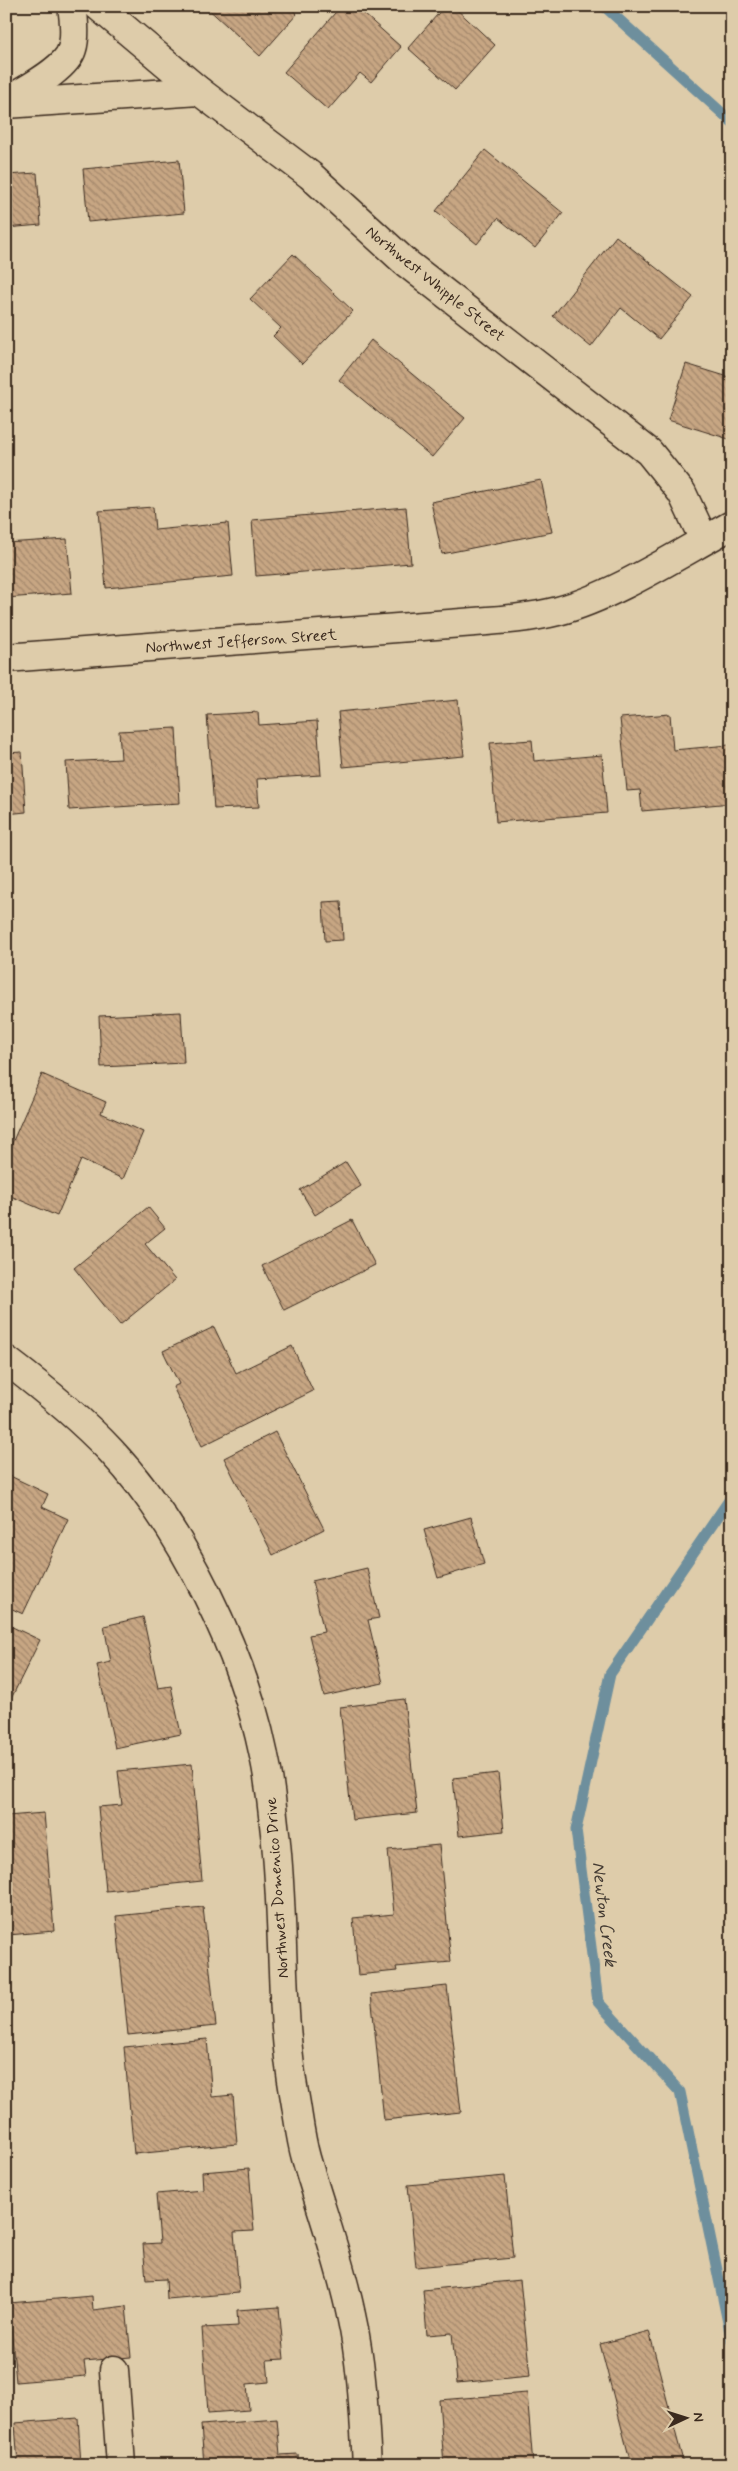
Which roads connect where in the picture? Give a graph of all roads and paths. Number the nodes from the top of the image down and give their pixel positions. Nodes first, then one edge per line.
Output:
1 (72, 6) edge
2 (98, 6) edge
3 (199, 91) junction
4 (6, 103) edge
5 (732, 525) edge
6 (704, 540) junction
7 (6, 658) edge
8 (6, 1360) edge
9 (114, 2370) dead end
10 (121, 2465) edge
11 (367, 2465) edge

1 - 4 street
2 - 3 street, Northwest Whipple Street
3 - 4 street
3 - 6 street, Northwest Whipple Street
5 - 6 street
6 - 7 street, Northwest Jefferson Street
8 - 11 street, Northwest Domenico Drive
9 - 10 street

